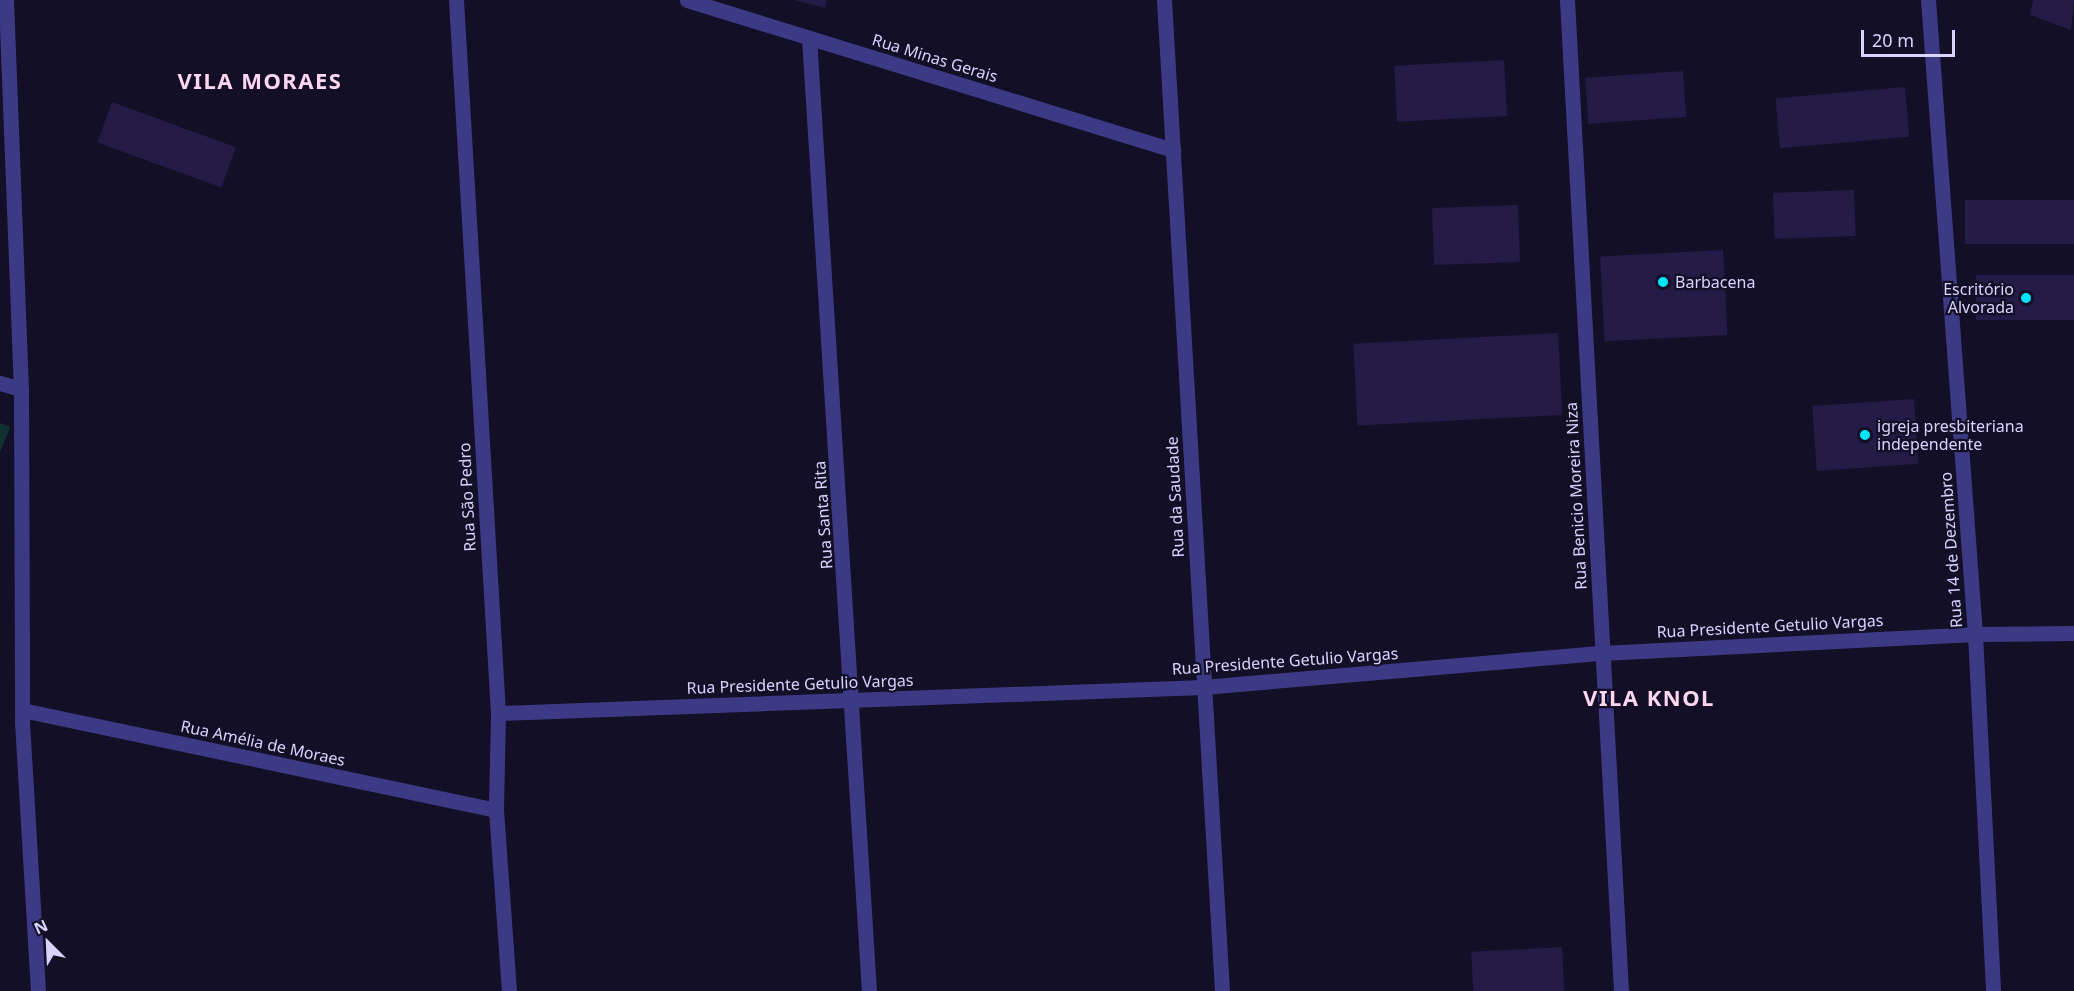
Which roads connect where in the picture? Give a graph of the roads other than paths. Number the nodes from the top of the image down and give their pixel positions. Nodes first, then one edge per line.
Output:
1 (6, 0) edge
2 (456, 0) edge
3 (687, 0) edge
4 (1164, 0) edge
5 (1567, 0) edge
6 (1928, 0) edge
7 (809, 38) junction
8 (1173, 150) junction
9 (0, 383) edge
10 (21, 389) junction
11 (2074, 633) edge
12 (1975, 634) junction
13 (1602, 653) junction
14 (1203, 687) junction
15 (853, 700) junction
16 (22, 710) junction
17 (498, 713) junction
18 (496, 810) junction
19 (38, 991) edge
20 (509, 991) edge
21 (869, 991) edge
22 (1222, 991) edge
23 (1621, 991) edge
24 (1993, 991) edge

1 - 10 street
2 - 17 street, Rua São Pedro
3 - 7 street, Rua Minas Gerais
4 - 8 street, Rua da Saudade
5 - 13 street, Rua Benicio Moreira Niza
6 - 12 street, Rua 14 de Dezembro
7 - 8 street, Rua Minas Gerais
7 - 15 street, Rua Santa Rita
8 - 14 street, Rua da Saudade
9 - 10 street
10 - 16 street
11 - 12 street, Rua Presidente Getulio Vargas
12 - 13 street, Rua Presidente Getulio Vargas
12 - 24 street, Rua 14 de Dezembro
13 - 14 street, Rua Presidente Getulio Vargas
13 - 23 street, Rua Benicio Moreira Niza
14 - 15 street, Rua Presidente Getulio Vargas
14 - 22 street, Rua da Saudade
15 - 17 street, Rua Presidente Getulio Vargas
15 - 21 street, Rua Santa Rita
16 - 18 street, Rua Amélia de Moraes
16 - 19 street
17 - 18 street, Rua São Pedro
18 - 20 street, Rua São Pedro

